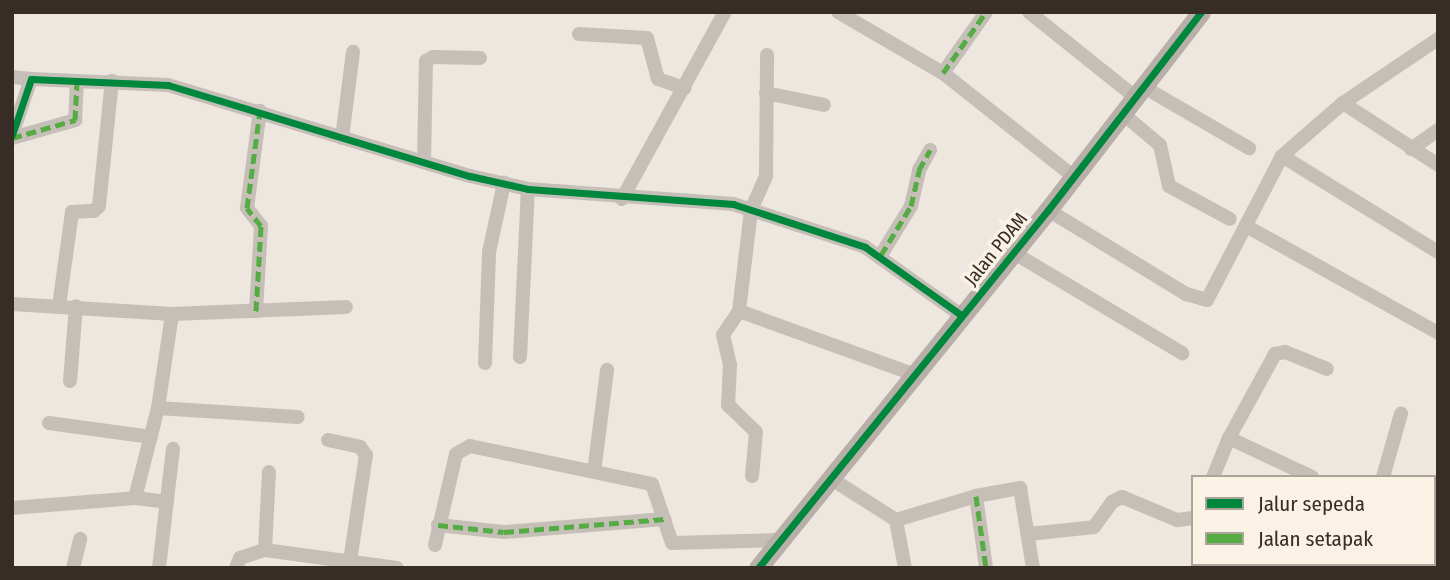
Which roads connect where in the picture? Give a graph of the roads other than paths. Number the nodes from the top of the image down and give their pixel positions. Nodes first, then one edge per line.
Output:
1 (725, 12) edge
2 (838, 12) edge
3 (986, 12) edge
4 (1029, 12) edge
5 (1201, 12) edge
6 (579, 34) dead end
7 (1438, 39) edge
8 (353, 52) dead end
9 (767, 55) dead end
10 (480, 58) dead end
11 (943, 73) junction
12 (12, 77) edge
13 (31, 79) junction
14 (77, 82) junction
15 (112, 82) junction
16 (684, 89) junction
17 (1138, 91) junction
18 (766, 93) junction
19 (1343, 103) junction
20 (824, 105) dead end
21 (260, 111) junction
22 (1123, 114) junction
23 (1438, 130) edge
24 (12, 136) edge
25 (342, 138) junction
26 (1249, 148) dead end
27 (1411, 149) junction
28 (930, 150) dead end
29 (1282, 156) junction
30 (424, 162) junction
31 (1438, 164) edge
32 (1074, 177) junction
33 (504, 183) junction
34 (528, 189) junction
35 (622, 199) junction
36 (1048, 209) junction
37 (751, 210) junction
38 (1230, 219) dead end
39 (1246, 226) junction
40 (1438, 252) edge
41 (1014, 253) junction
42 (881, 255) junction
43 (12, 304) edge
44 (59, 306) junction
45 (76, 306) junction
46 (346, 307) dead end
47 (739, 311) junction
48 (256, 312) junction
49 (172, 314) junction
50 (961, 315) junction
51 (1438, 333) edge
52 (1182, 353) dead end
53 (520, 357) dead end
54 (485, 363) dead end
55 (1327, 369) dead end
56 (607, 370) dead end
57 (913, 374) junction
58 (70, 381) dead end
59 (158, 408) junction
60 (1401, 414) dead end
61 (298, 417) dead end
62 (49, 423) dead end
63 (151, 437) junction
64 (1229, 438) junction
65 (328, 440) dead end
66 (173, 449) dead end
67 (269, 472) dead end
68 (594, 472) junction
69 (1214, 475) edge
70 (1308, 475) edge
71 (1384, 475) edge
72 (752, 477) dead end
73 (831, 478) junction
74 (976, 496) junction
75 (135, 498) junction
76 (167, 502) junction
77 (12, 508) edge
78 (1191, 518) edge
79 (664, 519) junction
80 (896, 520) junction
81 (438, 525) junction
82 (1029, 534) junction
83 (80, 539) dead end
84 (778, 540) junction
85 (435, 545) dead end
86 (265, 550) junction
87 (306, 562) edge
88 (349, 565) edge
89 (74, 568) edge
90 (159, 568) edge
91 (236, 568) edge
92 (397, 568) edge
93 (758, 568) edge
94 (905, 568) edge
95 (986, 568) edge
96 (1032, 568) edge

1 - 16 street
2 - 11 street
3 - 11 street
4 - 17 street
5 - 17 street, Jalan PDAM
6 - 16 street
7 - 19 street
8 - 25 street
9 - 18 street
10 - 30 street
11 - 32 street
12 - 13 street
13 - 14 street
13 - 24 street
14 - 15 street
14 - 24 street
15 - 21 street
15 - 44 street
16 - 35 street
17 - 22 street, Jalan PDAM
17 - 26 street
18 - 20 street
18 - 37 street
19 - 27 street
19 - 29 street
21 - 25 street
21 - 48 street
22 - 32 street, Jalan PDAM
22 - 38 street
23 - 27 street
25 - 30 street
27 - 31 street
28 - 42 street
29 - 39 street
29 - 40 street
30 - 33 street
32 - 36 street, Jalan PDAM
33 - 34 street
33 - 54 street
34 - 35 street
34 - 53 street
35 - 37 street
36 - 39 street
36 - 41 street, Jalan PDAM
37 - 42 street
37 - 47 street
39 - 51 street
41 - 50 street, Jalan PDAM
41 - 52 street
42 - 50 street
43 - 44 street
44 - 45 street
45 - 49 street
45 - 58 street
46 - 48 street
47 - 57 street
47 - 72 street
48 - 49 street
49 - 59 street
50 - 57 street, Jalan PDAM
55 - 64 street
56 - 68 street
57 - 73 street, Jalan PDAM
59 - 61 street
59 - 63 street
60 - 71 street
62 - 63 street
63 - 75 street
64 - 69 street
64 - 70 street
65 - 88 street
66 - 76 street
67 - 86 street
68 - 79 street
68 - 81 street
73 - 80 street
73 - 84 street, Jalan PDAM
74 - 80 street
74 - 82 street
74 - 95 street
75 - 76 street
75 - 77 street
76 - 90 street
78 - 82 street
79 - 81 street
79 - 84 street
80 - 94 street
81 - 85 street
82 - 96 street
83 - 89 street
84 - 93 street, Jalan PDAM
86 - 87 street
86 - 91 street
87 - 88 street
88 - 92 street

